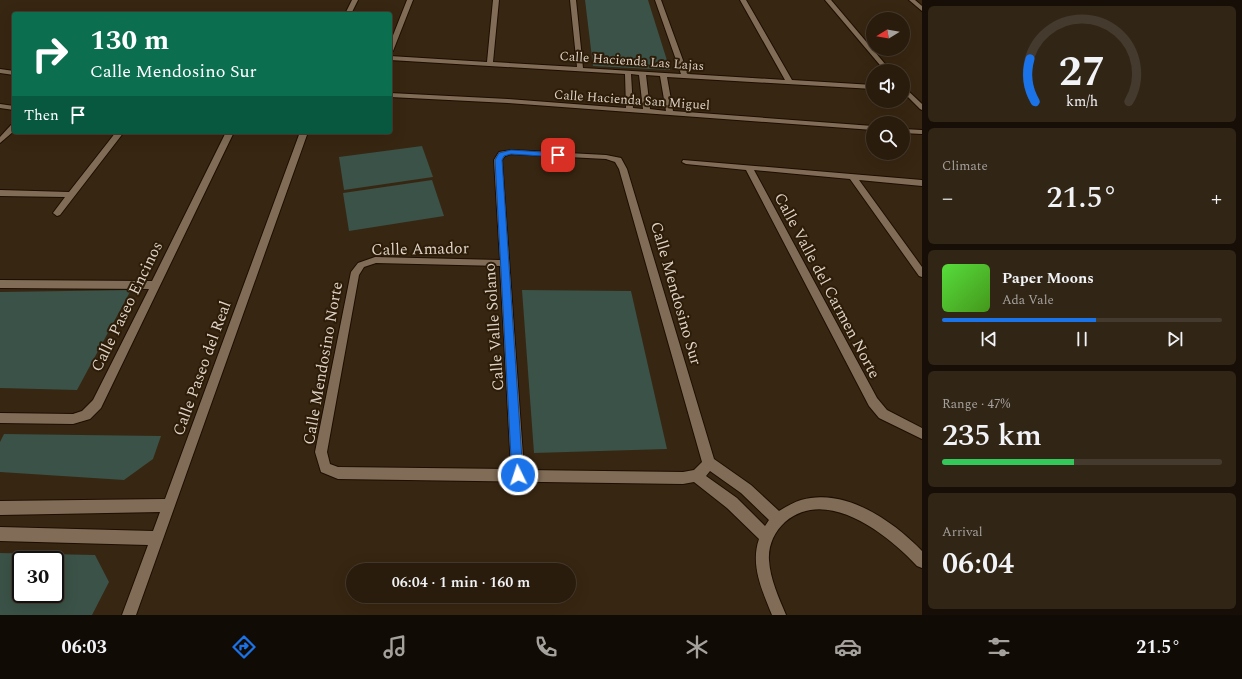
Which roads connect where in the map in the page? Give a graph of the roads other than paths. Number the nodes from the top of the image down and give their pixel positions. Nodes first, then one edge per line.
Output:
1 (355, 0) edge
2 (410, 0) edge
3 (496, 0) edge
4 (573, 0) edge
5 (658, 0) edge
6 (744, 0) edge
7 (828, 0) edge
8 (912, 0) edge
9 (922, 9) edge
10 (349, 12) edge
11 (392, 46) edge
12 (392, 58) edge
13 (490, 63) junction
14 (882, 64) edge
15 (580, 69) junction
16 (0, 72) edge
17 (12, 72) edge
18 (628, 72) junction
19 (642, 73) junction
20 (662, 74) junction
21 (685, 75) junction
22 (790, 83) junction
23 (866, 87) edge
24 (392, 95) edge
25 (910, 96) edge
26 (0, 106) edge
27 (12, 108) edge
28 (922, 108) edge
29 (630, 111) junction
30 (647, 112) junction
31 (670, 114) junction
32 (12, 128) edge
33 (866, 128) edge
34 (910, 131) edge
35 (922, 132) edge
36 (118, 134) edge
37 (229, 134) edge
38 (303, 134) edge
39 (0, 141) edge
40 (502, 154) joint
41 (686, 162) dead end
42 (749, 168) junction
43 (853, 177) junction
44 (922, 183) edge
45 (0, 193) edge
46 (70, 195) junction
47 (57, 213) dead end
48 (504, 263) junction
49 (361, 265) joint
50 (922, 274) edge
51 (0, 284) edge
52 (154, 285) junction
53 (0, 418) edge
54 (922, 434) edge
55 (709, 463) junction
56 (518, 475) junction
57 (696, 476) junction
58 (169, 505) junction
59 (0, 508) edge
60 (778, 520) junction
61 (0, 534) edge
62 (766, 536) junction
63 (157, 538) junction
64 (922, 561) edge
65 (129, 615) edge
66 (779, 615) edge

1 - 10 street
2 - 11 street
3 - 13 street
4 - 15 street
5 - 21 street
6 - 22 street
7 - 14 street
8 - 9 street
12 - 13 street, Calle Hacienda Las Lajas
13 - 15 street, Calle Hacienda Las Lajas
15 - 18 street, Calle Hacienda Las Lajas
16 - 17 street
18 - 19 street, Calle Hacienda Las Lajas
18 - 29 street
19 - 20 street, Calle Hacienda Las Lajas
19 - 30 street
20 - 21 street, Calle Hacienda Las Lajas
20 - 31 street
21 - 22 street, Calle Hacienda Las Lajas
22 - 23 street, Calle Hacienda Las Lajas
24 - 29 street, Calle Hacienda San Miguel
25 - 28 street
26 - 27 street
29 - 30 street, Calle Hacienda San Miguel
30 - 31 street, Calle Hacienda San Miguel
31 - 33 street, Calle Hacienda San Miguel
32 - 39 street
34 - 35 street
36 - 46 street
37 - 52 street, Calle Paseo Encinos
38 - 58 street, Calle Paseo del Real
40 - 48 street, Calle Valle Solano
40 - 55 street, Calle Mendosino Sur
41 - 42 street
42 - 43 street
42 - 54 street, Calle Valle del Carmen Norte
43 - 44 street
43 - 50 street
45 - 46 street
46 - 47 street
48 - 49 street, Calle Amador
48 - 56 street, Calle Valle Solano
49 - 56 street, Calle Mendosino Norte
51 - 52 street
52 - 53 street, Calle Paseo Encinos
55 - 57 street
55 - 60 street
56 - 57 street
57 - 62 street
58 - 59 street
58 - 63 street, Calle Paseo del Real
60 - 62 street
60 - 64 street
61 - 63 street
62 - 66 street
63 - 65 street, Calle Paseo del Real

